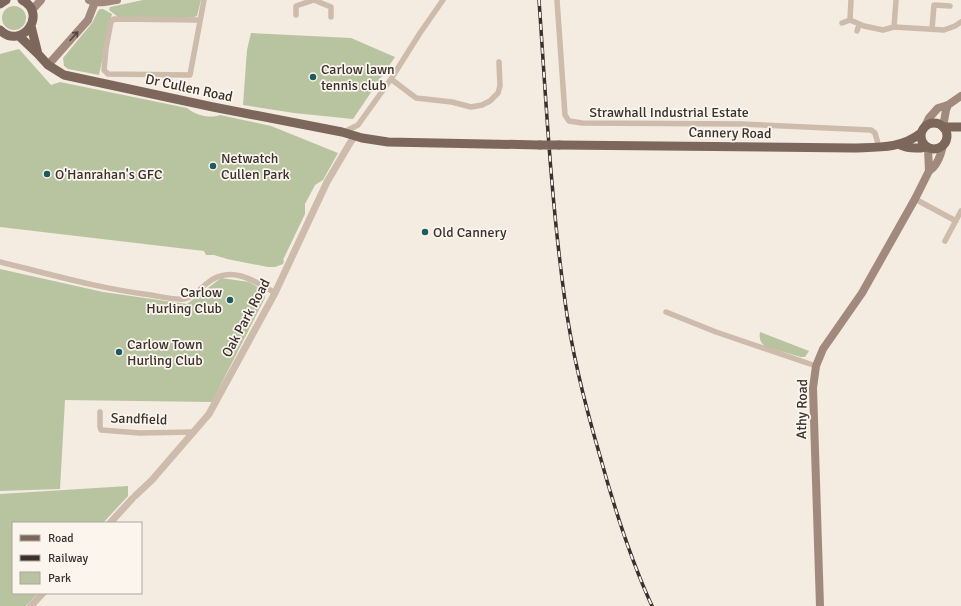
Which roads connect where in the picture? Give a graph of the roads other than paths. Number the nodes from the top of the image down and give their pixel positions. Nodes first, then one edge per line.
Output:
1 (6, 0) edge
2 (22, 0) edge
3 (41, 0) edge
4 (117, 0) edge
5 (204, 0) edge
6 (314, 0) edge
7 (443, 0) edge
8 (557, 0) edge
9 (851, 0) edge
10 (896, 0) edge
11 (92, 1) edge
12 (0, 4) edge
13 (950, 6) dead end
14 (32, 10) junction
15 (296, 14) dead end
16 (331, 17) dead end
17 (200, 20) junction
18 (850, 20) junction
19 (961, 22) edge
20 (842, 23) dead end
21 (859, 25) junction
22 (31, 26) junction
23 (894, 27) junction
24 (932, 29) junction
25 (1, 31) edge
26 (857, 32) dead end
27 (19, 36) junction
28 (38, 54) junction
29 (499, 62) dead end
30 (48, 65) junction
31 (391, 79) junction
32 (961, 96) edge
33 (948, 105) junction
34 (358, 125) junction
35 (943, 127) junction
36 (961, 128) edge
37 (922, 130) junction
38 (342, 132) junction
39 (358, 137) junction
40 (945, 141) junction
41 (900, 145) junction
42 (879, 147) junction
43 (927, 147) junction
44 (929, 171) junction
45 (915, 199) junction
46 (961, 211) edge
47 (956, 221) junction
48 (945, 241) dead end
49 (0, 262) edge
50 (275, 294) junction
51 (666, 312) dead end
52 (816, 366) junction
53 (100, 412) dead end
54 (194, 432) junction
55 (111, 522) edge
56 (42, 594) edge
57 (31, 606) edge
58 (820, 606) edge

1 - 12 main road
2 - 14 main road
3 - 14 main road
4 - 11 main road
5 - 17 street
6 - 15 street
6 - 16 street
7 - 31 street
8 - 42 street, Strawhall Industrial Estate
9 - 18 street
10 - 23 street
30 -> 11 main road
13 - 24 street
14 - 22 main road
17 - 17 street
18 - 20 street
18 - 21 street
19 - 24 street
21 - 23 street
21 - 26 street
22 - 27 main road
22 - 28 main road
23 - 24 street
25 - 27 main road
27 - 28 main road, Dr Cullen Road
28 - 30 main road, Dr Cullen Road
29 - 31 street
30 - 38 main road, Dr Cullen Road
31 - 34 street
32 - 33 main road
33 - 35 main road
33 - 37 main road
34 - 38 street
34 - 39 street
35 - 36 main road
35 - 37 main road
35 - 40 main road
36 - 40 main road
37 - 41 main road, Cannery Road
37 - 43 main road
38 - 39 main road, Dr Cullen Road
39 - 42 main road, Cannery Road, bridge
39 - 50 street, Oak Park Road
40 - 43 main road
40 - 44 main road, Athy Road
41 - 42 main road, Cannery Road
41 - 43 main road, Cannery Road
43 - 44 main road, Athy Road
44 - 45 main road, Athy Road
45 - 47 street
45 - 52 main road, Athy Road
46 - 47 street
47 - 48 street
49 - 50 street
50 - 54 street, Oak Park Road
51 - 52 street
52 - 58 main road, Athy Road
53 - 54 street, Sandfield
54 - 55 street, Oak Park Road
56 - 57 street

